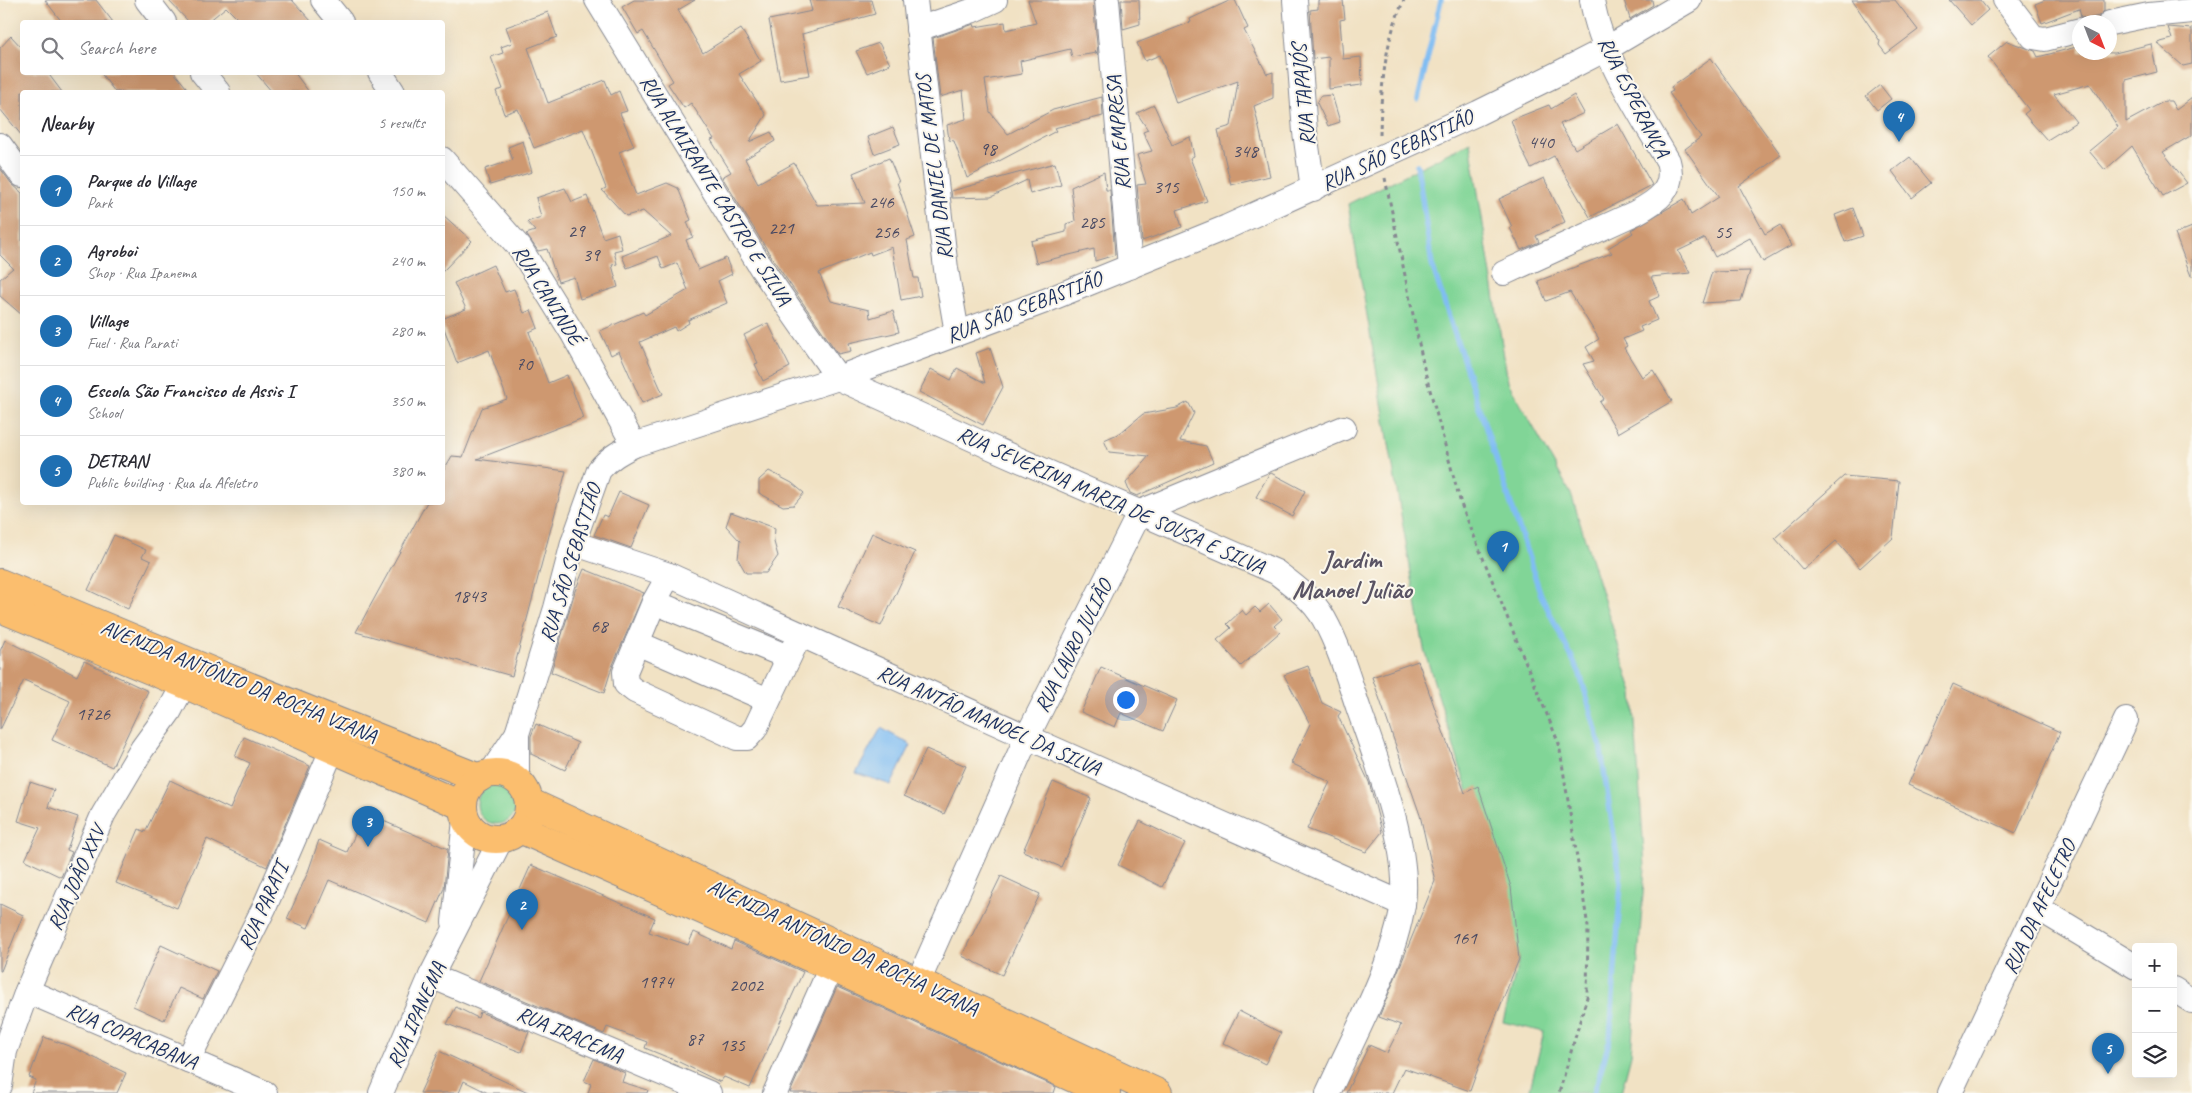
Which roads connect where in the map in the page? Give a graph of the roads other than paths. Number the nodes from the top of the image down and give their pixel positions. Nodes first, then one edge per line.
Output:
1 (148, 0) edge
2 (323, 0) edge
3 (597, 0) edge
4 (915, 0) edge
5 (995, 0) edge
6 (1107, 0) edge
7 (1295, 0) edge
8 (1592, 0) edge
9 (1689, 0) edge
10 (2005, 0) edge
11 (2192, 11) edge
12 (163, 20) edge
13 (339, 20) edge
14 (2117, 22) edge
15 (918, 30) junction
16 (2072, 32) edge
17 (1606, 49) junction
18 (204, 75) edge
19 (382, 75) edge
20 (216, 90) edge
21 (392, 90) edge
22 (0, 145) edge
23 (445, 162) edge
24 (20, 172) edge
25 (1313, 189) junction
26 (1130, 267) junction
27 (1504, 273) dead end
28 (957, 333) junction
29 (838, 378) junction
30 (1344, 428) dead end
31 (634, 445) junction
32 (1140, 512) junction
33 (574, 543) junction
34 (669, 575) junction
35 (0, 583) edge
36 (654, 602) junction
37 (0, 608) edge
38 (800, 634) junction
39 (637, 643) junction
40 (788, 657) junction
41 (184, 684) junction
42 (768, 700) junction
43 (2126, 720) dead end
44 (517, 734) junction
45 (1027, 737) junction
46 (332, 750) junction
47 (485, 776) junction
48 (523, 791) junction
49 (464, 813) junction
50 (510, 834) junction
51 (1403, 904) junction
52 (2038, 908) junction
53 (452, 939) junction
54 (2132, 965) edge
55 (831, 967) junction
56 (431, 976) junction
57 (918, 982) junction
58 (27, 991) junction
59 (2177, 992) edge
60 (2192, 1001) edge
61 (188, 1060) junction
62 (0, 1086) edge
63 (265, 1093) edge
64 (381, 1093) edge
65 (709, 1093) edge
66 (776, 1093) edge
67 (1106, 1093) edge
68 (1158, 1093) edge
69 (1328, 1093) edge
70 (1950, 1093) edge

1 - 12 street
2 - 13 street
3 - 29 street, RUA ALMIRANTE CASTRO E SILVA
4 - 15 street, RUA DANIEL DE MATOS
5 - 15 street
6 - 26 street, RUA EMPRESA
7 - 25 street, RUA TAPAJÓS
8 - 17 street, RUA ESPERANÇA
9 - 17 street, RUA SÃO SEBASTIÃO
10 - 16 street
11 - 14 street
15 - 28 street, RUA DANIEL DE MATOS
17 - 25 street, RUA SÃO SEBASTIÃO
17 - 27 street, RUA ESPERANÇA
18 - 20 street
19 - 21 street
22 - 24 street
23 - 31 street, RUA CANINDÉ
25 - 26 street, RUA SÃO SEBASTIÃO
26 - 28 street, RUA SÃO SEBASTIÃO
28 - 29 street, RUA SÃO SEBASTIÃO
29 - 31 street, RUA SÃO SEBASTIÃO
29 - 32 street, RUA SEVERINA MARIA DE SOUSA E SILVA
30 - 32 street
31 - 33 street, RUA SÃO SEBASTIÃO
32 - 45 street, RUA LAURO JULIÃO
32 - 51 street, RUA SEVERINA MARIA DE SOUSA E SILVA
33 - 34 street, RUA ANTÃO MANOEL DA SILVA
33 - 44 street, RUA SÃO SEBASTIÃO
34 - 36 street
34 - 38 street, RUA ANTÃO MANOEL DA SILVA
35 - 47 main road, AVENIDA ANTÔNIO DA ROCHA VIANA
36 - 39 street
36 - 40 street
37 - 41 main road, AVENIDA ANTÔNIO DA ROCHA VIANA
38 - 40 street
38 - 45 street, RUA ANTÃO MANOEL DA SILVA
39 - 42 street
39 - 42 street
40 - 42 street
41 - 46 main road, AVENIDA ANTÔNIO DA ROCHA VIANA
41 - 58 street, RUA JOÃO XXV
43 - 52 street, RUA DA AFELETRO
44 - 47 street, RUA SÃO SEBASTIÃO
44 - 48 street, RUA SÃO SEBASTIÃO
45 - 51 street, RUA ANTÃO MANOEL DA SILVA
45 - 57 street, RUA LAURO JULIÃO
46 - 49 main road, AVENIDA ANTÔNIO DA ROCHA VIANA
46 - 61 street, RUA PARATI
47 - 48 main road
47 - 49 main road
48 - 50 main road
48 - 57 main road, AVENIDA ANTÔNIO DA ROCHA VIANA
49 - 50 main road
49 - 53 street, RUA IPANEMA
50 - 53 street, RUA IPANEMA
50 - 55 main road, AVENIDA ANTÔNIO DA ROCHA VIANA
51 - 69 street, RUA SEVERINA MARIA DE SOUSA E SILVA
52 - 54 street
52 - 70 street, RUA DA AFELETRO
53 - 56 street, RUA IPANEMA
55 - 66 street
55 - 67 main road, AVENIDA ANTÔNIO DA ROCHA VIANA
56 - 64 street, RUA IPANEMA
56 - 65 street, RUA IRACEMA
57 - 68 main road, AVENIDA ANTÔNIO DA ROCHA VIANA
58 - 61 street, RUA COPACABANA
58 - 62 street, RUA JOÃO XXV
59 - 60 street
61 - 63 street, RUA COPACABANA

